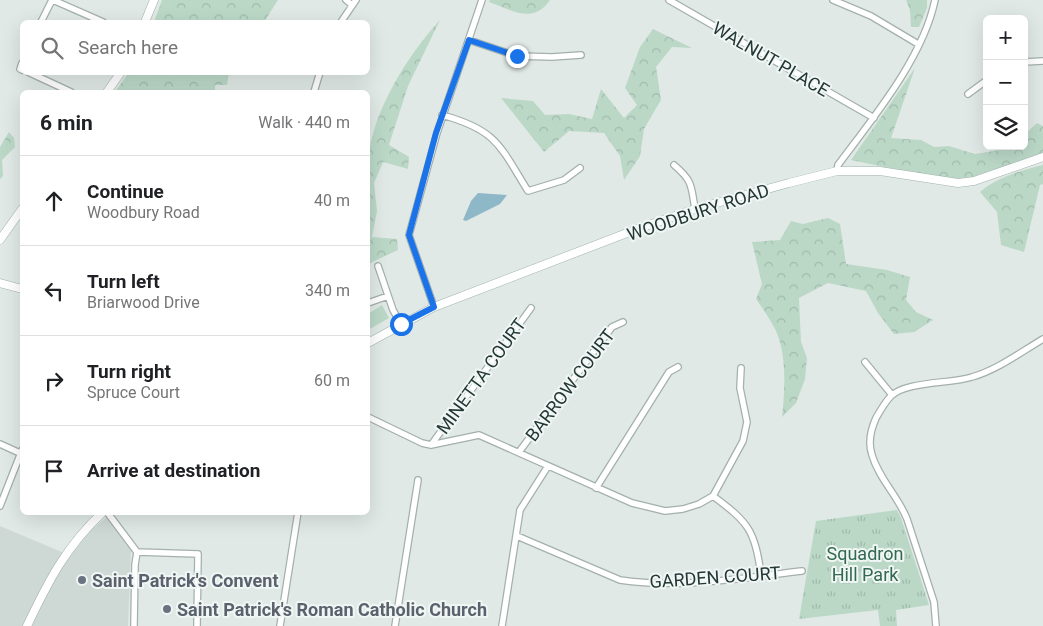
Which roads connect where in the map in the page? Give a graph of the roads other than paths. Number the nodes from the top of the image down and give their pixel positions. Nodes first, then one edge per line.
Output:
1 (52, 0) edge
2 (154, 0) edge
3 (346, 0) edge
4 (482, 0) edge
5 (669, 0) edge
6 (833, 0) edge
7 (935, 0) edge
8 (354, 3) edge
9 (42, 20) edge
10 (97, 20) edge
11 (146, 20) edge
12 (342, 20) edge
13 (469, 40) junction
14 (918, 44) junction
15 (581, 55) dead end
16 (1043, 61) edge
17 (1028, 62) edge
18 (34, 75) edge
19 (118, 75) edge
20 (319, 75) edge
21 (983, 83) edge
22 (66, 90) edge
23 (108, 90) edge
24 (315, 90) edge
25 (968, 94) dead end
26 (442, 115) junction
27 (874, 118) junction
28 (1043, 157) edge
29 (674, 165) dead end
30 (580, 168) dead end
31 (837, 171) junction
32 (694, 209) junction
33 (20, 212) edge
34 (0, 240) edge
35 (378, 266) dead end
36 (0, 283) edge
37 (20, 288) edge
38 (388, 296) junction
39 (370, 302) edge
40 (434, 307) junction
41 (531, 308) dead end
42 (622, 322) dead end
43 (401, 324) junction
44 (1043, 339) edge
45 (370, 342) edge
46 (865, 362) dead end
47 (678, 367) dead end
48 (741, 368) dead end
49 (892, 395) junction
50 (370, 418) edge
51 (0, 444) edge
52 (431, 445) junction
53 (20, 452) edge
54 (519, 452) junction
55 (20, 458) edge
56 (548, 466) junction
57 (418, 480) dead end
58 (596, 488) junction
59 (713, 496) junction
60 (0, 506) edge
61 (100, 515) edge
62 (109, 515) edge
63 (298, 515) edge
64 (517, 536) junction
65 (137, 552) junction
66 (802, 571) dead end
67 (761, 576) junction
68 (27, 626) edge
69 (134, 626) edge
70 (197, 626) edge
71 (280, 626) edge
72 (395, 626) edge
73 (502, 626) edge
74 (936, 626) edge

1 - 9 street
1 - 10 street
2 - 11 main road
3 - 8 street
4 - 13 street
5 - 27 street, WALNUT PLACE
6 - 14 street
7 - 14 street
8 - 12 street
13 - 15 street
13 - 26 street
14 - 27 street
16 - 17 street
18 - 22 street
19 - 23 main road
20 - 24 street
21 - 25 street
26 - 30 street
26 - 40 street
27 - 31 street
28 - 31 main road, WOODBURY ROAD
29 - 32 street
31 - 32 main road, WOODBURY ROAD
32 - 40 main road, WOODBURY ROAD
33 - 34 main road
35 - 38 street
36 - 37 main road
38 - 39 street
38 - 43 street
40 - 43 main road, WOODBURY ROAD
41 - 52 street, MINETTA COURT
42 - 54 street, BARROW COURT
43 - 45 main road, WOODBURY ROAD
44 - 49 street
46 - 49 street
47 - 58 street
48 - 59 street
49 - 74 street
50 - 52 street
51 - 53 street
52 - 54 street
54 - 56 street
55 - 60 street
56 - 58 street
56 - 64 street
57 - 72 street
58 - 59 street
59 - 67 street
61 - 68 main road
62 - 65 street
63 - 71 street
64 - 67 street, GARDEN COURT
64 - 73 street
65 - 69 street
65 - 70 street
66 - 67 street, GARDEN COURT

